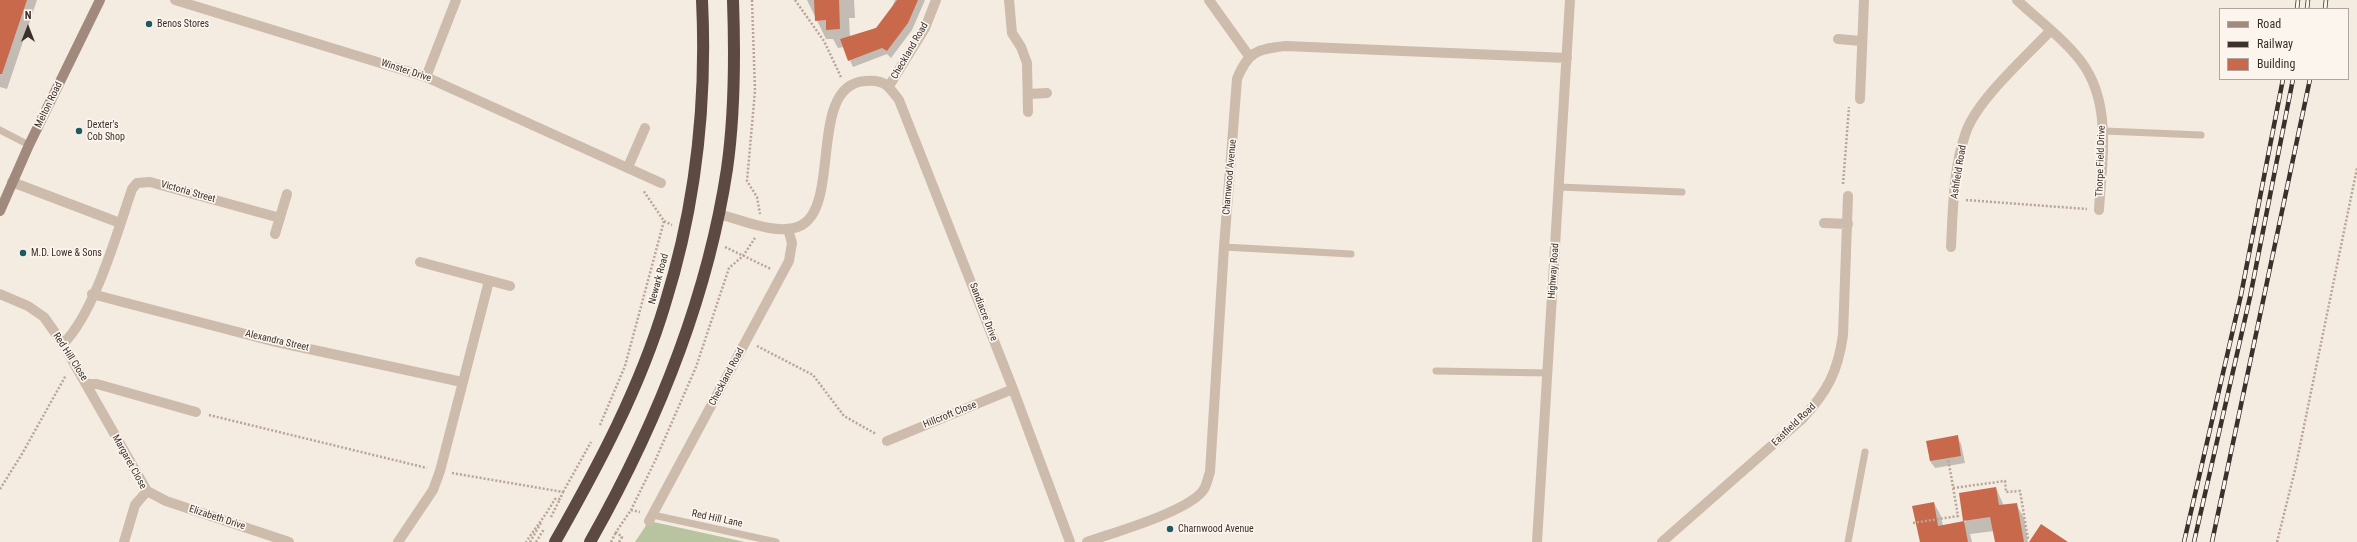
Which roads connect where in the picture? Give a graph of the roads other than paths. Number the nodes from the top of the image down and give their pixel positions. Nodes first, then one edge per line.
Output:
1 (100, 0) edge
2 (175, 0) edge
3 (456, 0) edge
4 (702, 0) edge
5 (733, 0) edge
6 (936, 0) edge
7 (1010, 0) edge
8 (1209, 0) edge
9 (1570, 0) edge
10 (1864, 0) edge
11 (2016, 0) edge
12 (2050, 32) junction
13 (1838, 40) dead end
14 (1861, 41) junction
15 (1249, 56) junction
16 (1567, 58) junction
17 (426, 76) junction
18 (889, 86) junction
19 (1047, 93) dead end
20 (1029, 94) junction
21 (1860, 99) road end
22 (1028, 112) dead end
23 (644, 128) dead end
24 (0, 130) edge
25 (2104, 132) junction
26 (2201, 135) dead end
27 (29, 146) junction
28 (628, 167) junction
29 (12, 182) junction
30 (661, 183) dead end
31 (1559, 187) junction
32 (1682, 192) dead end
33 (286, 194) dead end
34 (1848, 196) road end
35 (2099, 210) road end
36 (0, 211) edge
37 (719, 214) junction
38 (280, 218) junction
39 (120, 223) junction
40 (1824, 224) dead end
41 (1848, 224) junction
42 (788, 229) junction
43 (275, 234) dead end
44 (1224, 247) junction
45 (1951, 247) dead end
46 (1350, 254) dead end
47 (420, 262) dead end
48 (489, 281) junction
49 (510, 286) dead end
50 (0, 294) edge
51 (92, 294) junction
52 (63, 344) junction
53 (1436, 371) dead end
54 (1548, 373) junction
55 (462, 382) junction
56 (86, 384) junction
57 (1013, 389) junction
58 (196, 412) road end
59 (887, 441) road end
60 (1865, 452) dead end
61 (147, 491) junction
62 (651, 518) joint
63 (1668, 540) edge
64 (124, 542) edge
65 (289, 542) edge
66 (398, 542) edge
67 (555, 542) edge
68 (590, 542) edge
69 (776, 542) edge
70 (1070, 542) edge
71 (1087, 542) edge
72 (1537, 542) edge
73 (1848, 542) edge

1 - 27 street, Melton Road
2 - 17 street, Winster Drive
3 - 17 street
4 - 67 highway, Newark Road
5 - 37 highway
6 - 18 street, Checkland Road
7 - 20 street
8 - 15 street
9 - 16 street, Highway Road
10 - 14 street
11 - 12 street, Thorpe Field Drive
12 - 25 street, Thorpe Field Drive
12 - 45 street, Ashfield Road
13 - 14 street
14 - 21 street
15 - 16 street
15 - 44 street, Charnwood Avenue
16 - 31 street, Highway Road
17 - 28 street, Winster Drive
18 - 42 street, Checkland Road
18 - 57 street, Sandiacre Drive
19 - 20 street
20 - 22 street
23 - 28 street
24 - 27 lane
25 - 26 lane
25 - 35 street, Thorpe Field Drive
27 - 29 street, Melton Road
28 - 30 street, Winster Drive
29 - 36 street, Melton Road
29 - 39 street
31 - 32 lane
31 - 54 street, Highway Road
33 - 38 street
34 - 41 street, Eastfield Road
37 - 42 street
37 - 68 highway
38 - 39 street, Victoria Street
38 - 43 street
39 - 51 street, Victoria Street
40 - 41 street
41 - 63 street, Eastfield Road
42 - 62 street, Checkland Road
44 - 46 lane
44 - 71 street, Charnwood Avenue
47 - 48 street
48 - 49 street
48 - 55 street
50 - 52 street, Red Hill Close
51 - 52 street, Victoria Street
51 - 55 street, Alexandra Street
52 - 56 street, Red Hill Close
53 - 54 lane
54 - 72 street, Highway Road
55 - 66 street
56 - 58 street, Red Hill Close
56 - 61 street, Margaret Close
57 - 59 street, Hillcroft Close
57 - 70 street, Sandiacre Drive
60 - 73 lane
61 - 64 street, Margaret Close
61 - 65 street, Elizabeth Drive
62 - 69 lane, Red Hill Lane

